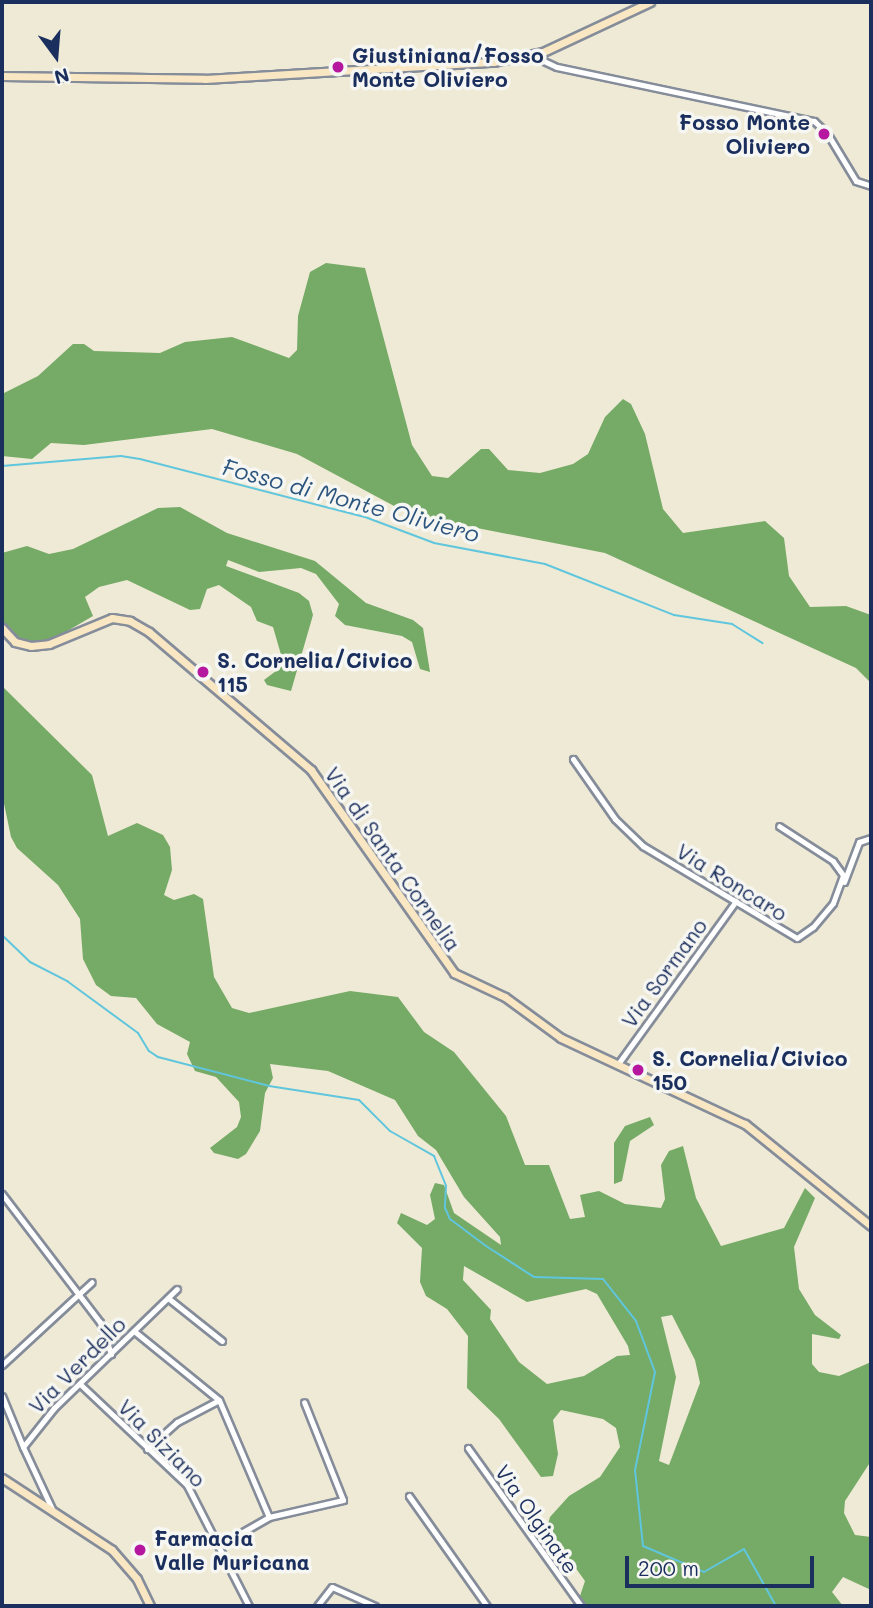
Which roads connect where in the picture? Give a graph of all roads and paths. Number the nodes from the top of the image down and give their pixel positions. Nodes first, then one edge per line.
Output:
1 (650, 2) edge
2 (533, 56) junction
3 (2, 76) edge
4 (871, 186) edge
5 (2, 628) edge
6 (573, 760) dead end
7 (779, 826) dead end
8 (871, 838) edge
9 (841, 888) junction
10 (736, 901) junction
11 (618, 1064) junction
12 (2, 1194) edge
13 (871, 1226) edge
14 (92, 1282) dead end
15 (177, 1289) dead end
16 (78, 1293) junction
17 (168, 1298) junction
18 (134, 1331) junction
19 (222, 1341) dead end
20 (111, 1354) junction
21 (2, 1365) edge
22 (80, 1384) junction
23 (2, 1396) edge
24 (219, 1400) junction
25 (304, 1402) dead end
26 (23, 1447) junction
27 (147, 1448) junction
28 (468, 1448) dead end
29 (2, 1478) edge
30 (410, 1496) dead end
31 (53, 1511) junction
32 (269, 1517) junction
33 (220, 1545) junction
34 (150, 1606) edge
35 (249, 1606) edge
36 (317, 1606) edge
37 (376, 1606) edge
38 (487, 1606) edge
39 (581, 1606) edge

1 - 2 street
2 - 3 street
2 - 4 street
5 - 11 street, Via di Santa Cornelia
6 - 10 street, Via Roncaro
7 - 9 street
8 - 9 street
9 - 10 street, Via Roncaro
10 - 11 street, Via Sormano
11 - 13 street, Via di Santa Cornelia
12 - 16 street
14 - 16 street
15 - 17 street, Via Verdello
16 - 20 street
16 - 21 street
17 - 18 street, Via Verdello
17 - 19 street
18 - 20 street, Via Verdello
18 - 24 street
20 - 22 street, Via Verdello
22 - 26 street, Via Verdello
22 - 27 street, Via Siziano
23 - 26 street
24 - 27 street
24 - 32 street
25 - 32 street
26 - 31 street
27 - 33 street, Via Siziano
28 - 39 street, Via Olginate
29 - 31 street
30 - 38 street
31 - 34 street
32 - 33 street
33 - 35 street, Via Siziano
36 - 37 street

